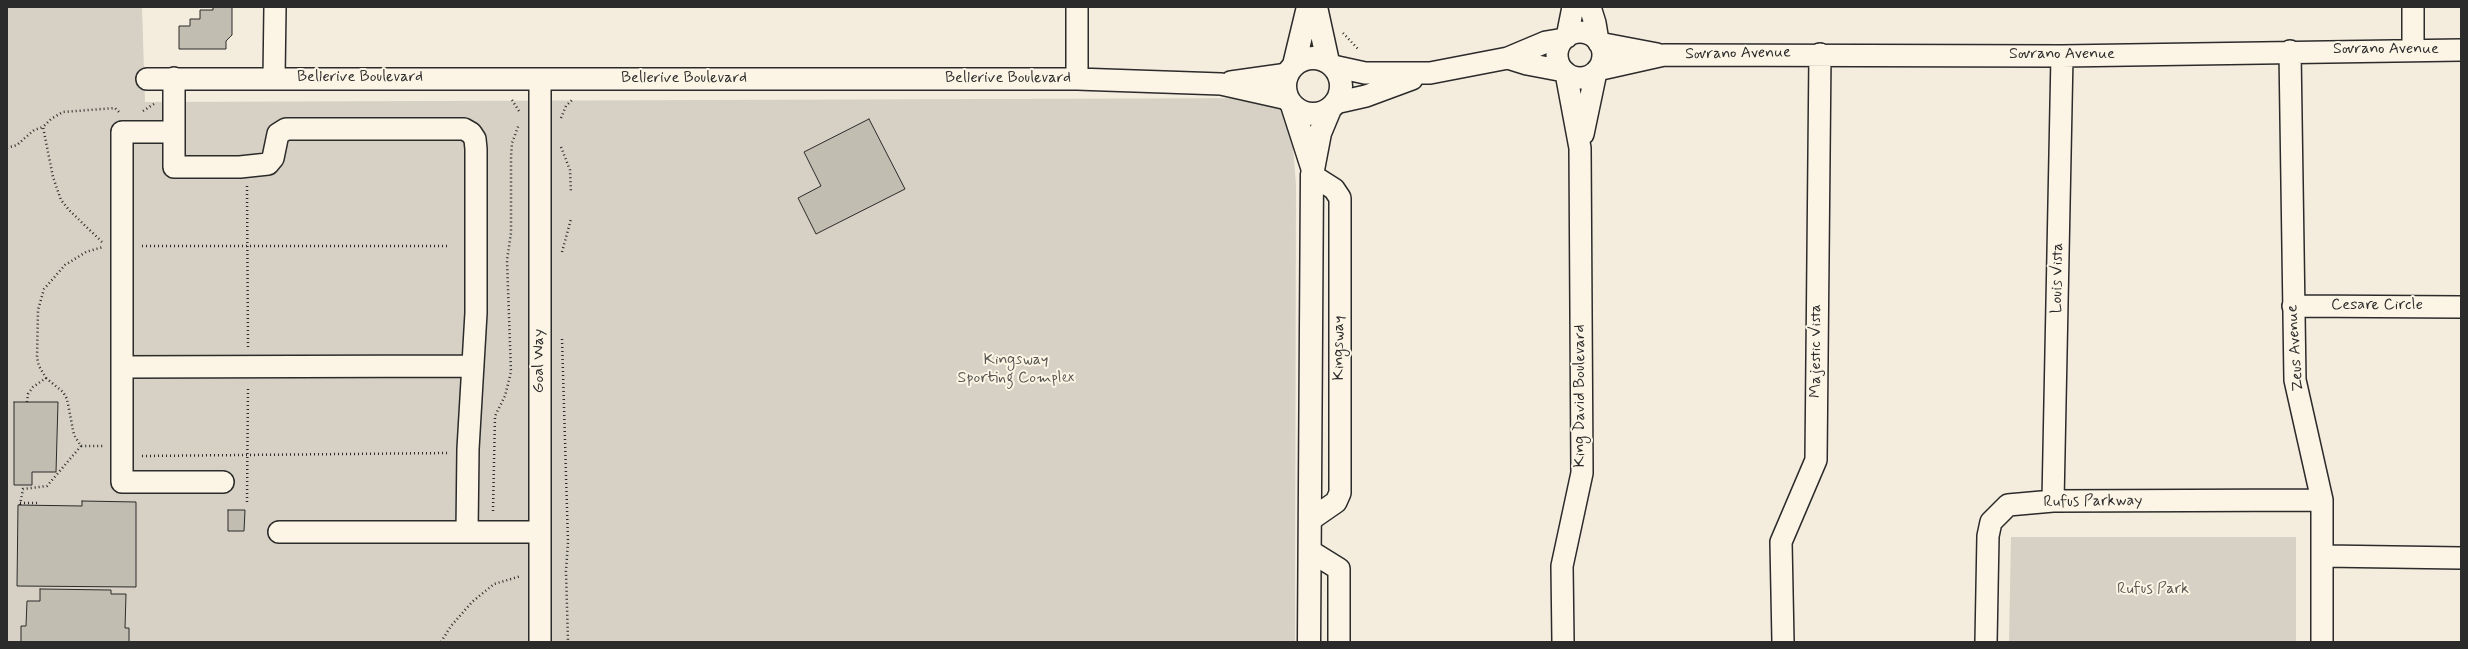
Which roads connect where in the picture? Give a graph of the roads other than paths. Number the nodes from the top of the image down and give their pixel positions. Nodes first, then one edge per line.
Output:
1 (275, 7) edge
2 (1077, 7) edge
3 (1308, 7) edge
4 (1316, 7) edge
5 (1573, 7) edge
6 (1590, 7) edge
7 (2413, 7) edge
8 (1566, 38) junction
9 (1599, 42) junction
10 (2413, 50) junction
11 (2461, 50) edge
12 (2290, 51) junction
13 (1820, 54) junction
14 (1664, 55) junction
15 (2062, 56) junction
16 (1508, 58) junction
17 (1330, 64) junction
18 (1291, 69) junction
19 (1596, 71) junction
20 (1565, 72) junction
21 (1430, 73) junction
22 (174, 78) junction
23 (274, 78) junction
24 (147, 79) dead end
25 (540, 79) junction
26 (1077, 79) junction
27 (1221, 84) junction
28 (1290, 102) junction
29 (1332, 106) junction
30 (174, 132) junction
31 (1580, 148) junction
32 (1312, 172) junction
33 (2293, 306) junction
34 (2461, 307) edge
35 (473, 366) junction
36 (122, 367) junction
37 (223, 482) dead end
38 (2322, 500) junction
39 (2053, 501) junction
40 (1310, 520) junction
41 (279, 532) dead end
42 (467, 532) junction
43 (540, 532) junction
44 (1310, 551) junction
45 (2324, 556) junction
46 (2461, 558) edge
47 (540, 642) edge
48 (1309, 642) edge
49 (1338, 642) edge
50 (1563, 642) edge
51 (1783, 642) edge
52 (1986, 642) edge
53 (2322, 642) edge

1 - 23 street
2 - 26 street
3 - 18 main road, Kingsway
4 - 17 main road, Kingsway
5 - 8 street
6 - 9 street
7 - 10 street
8 - 9 street
8 - 16 street
8 - 20 street
9 - 14 street, Sovrano Avenue
9 - 19 street
10 - 11 street, Sovrano Avenue
10 - 12 street, Sovrano Avenue
12 - 15 street, Sovrano Avenue
12 - 33 street, Zeus Avenue
13 - 14 street, Sovrano Avenue
13 - 15 street, Sovrano Avenue
13 - 51 street, Majestic Vista
14 - 19 street, Sovrano Avenue
15 - 39 street, Louis Vista
16 - 20 street
16 - 21 street
17 - 18 main road
17 - 21 street
17 - 29 main road, Kingsway
18 - 27 street, Bellerive Boulevard
18 - 28 main road, Kingsway
19 - 20 street
19 - 31 street, King David Boulevard
20 - 31 street, King David Boulevard
21 - 29 street
22 - 23 street, Bellerive Boulevard
22 - 24 street, Bellerive Boulevard
22 - 30 street
23 - 25 street, Bellerive Boulevard
25 - 26 street, Bellerive Boulevard
25 - 43 street, Goal Way
26 - 27 street, Bellerive Boulevard
27 - 28 street, Bellerive Boulevard
28 - 29 main road
28 - 32 main road, Kingsway
29 - 32 main road, Kingsway
30 - 35 street
30 - 36 street
31 - 50 street, King David Boulevard
32 - 40 main road, Kingsway
32 - 40 street, Kingsway
33 - 34 street, Cesare Circle
33 - 38 street, Zeus Avenue
35 - 36 street
35 - 42 street
36 - 37 street
38 - 39 street, Rufus Parkway
38 - 45 street, Zeus Avenue
39 - 52 street, Rufus Parkway
40 - 44 main road, Kingsway
41 - 42 street
42 - 43 street
43 - 47 street, Goal Way
44 - 48 main road, Kingsway
44 - 49 street
45 - 46 street
45 - 53 street, Zeus Avenue

